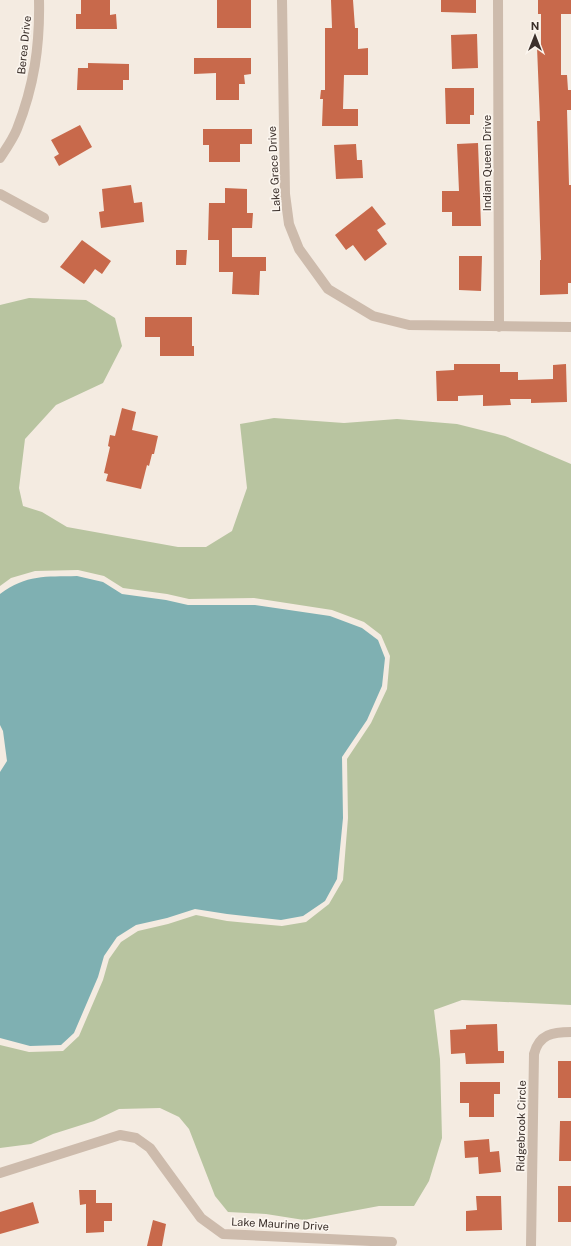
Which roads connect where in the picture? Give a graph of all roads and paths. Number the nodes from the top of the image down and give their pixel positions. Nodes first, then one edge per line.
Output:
1 (39, 0) edge
2 (282, 0) edge
3 (498, 0) edge
4 (0, 158) edge
5 (0, 194) edge
6 (44, 218) dead end
7 (499, 327) junction
8 (571, 327) edge
9 (571, 1032) edge
10 (0, 1173) edge
11 (392, 1242) dead end
12 (531, 1246) edge

1 - 4 street, Berea Drive
2 - 7 street, Lake Grace Drive
3 - 7 street, Indian Queen Drive
5 - 6 street
7 - 8 street, Lake Grace Drive
9 - 12 street, Ridgebrook Circle
10 - 11 street, Lake Maurine Drive

